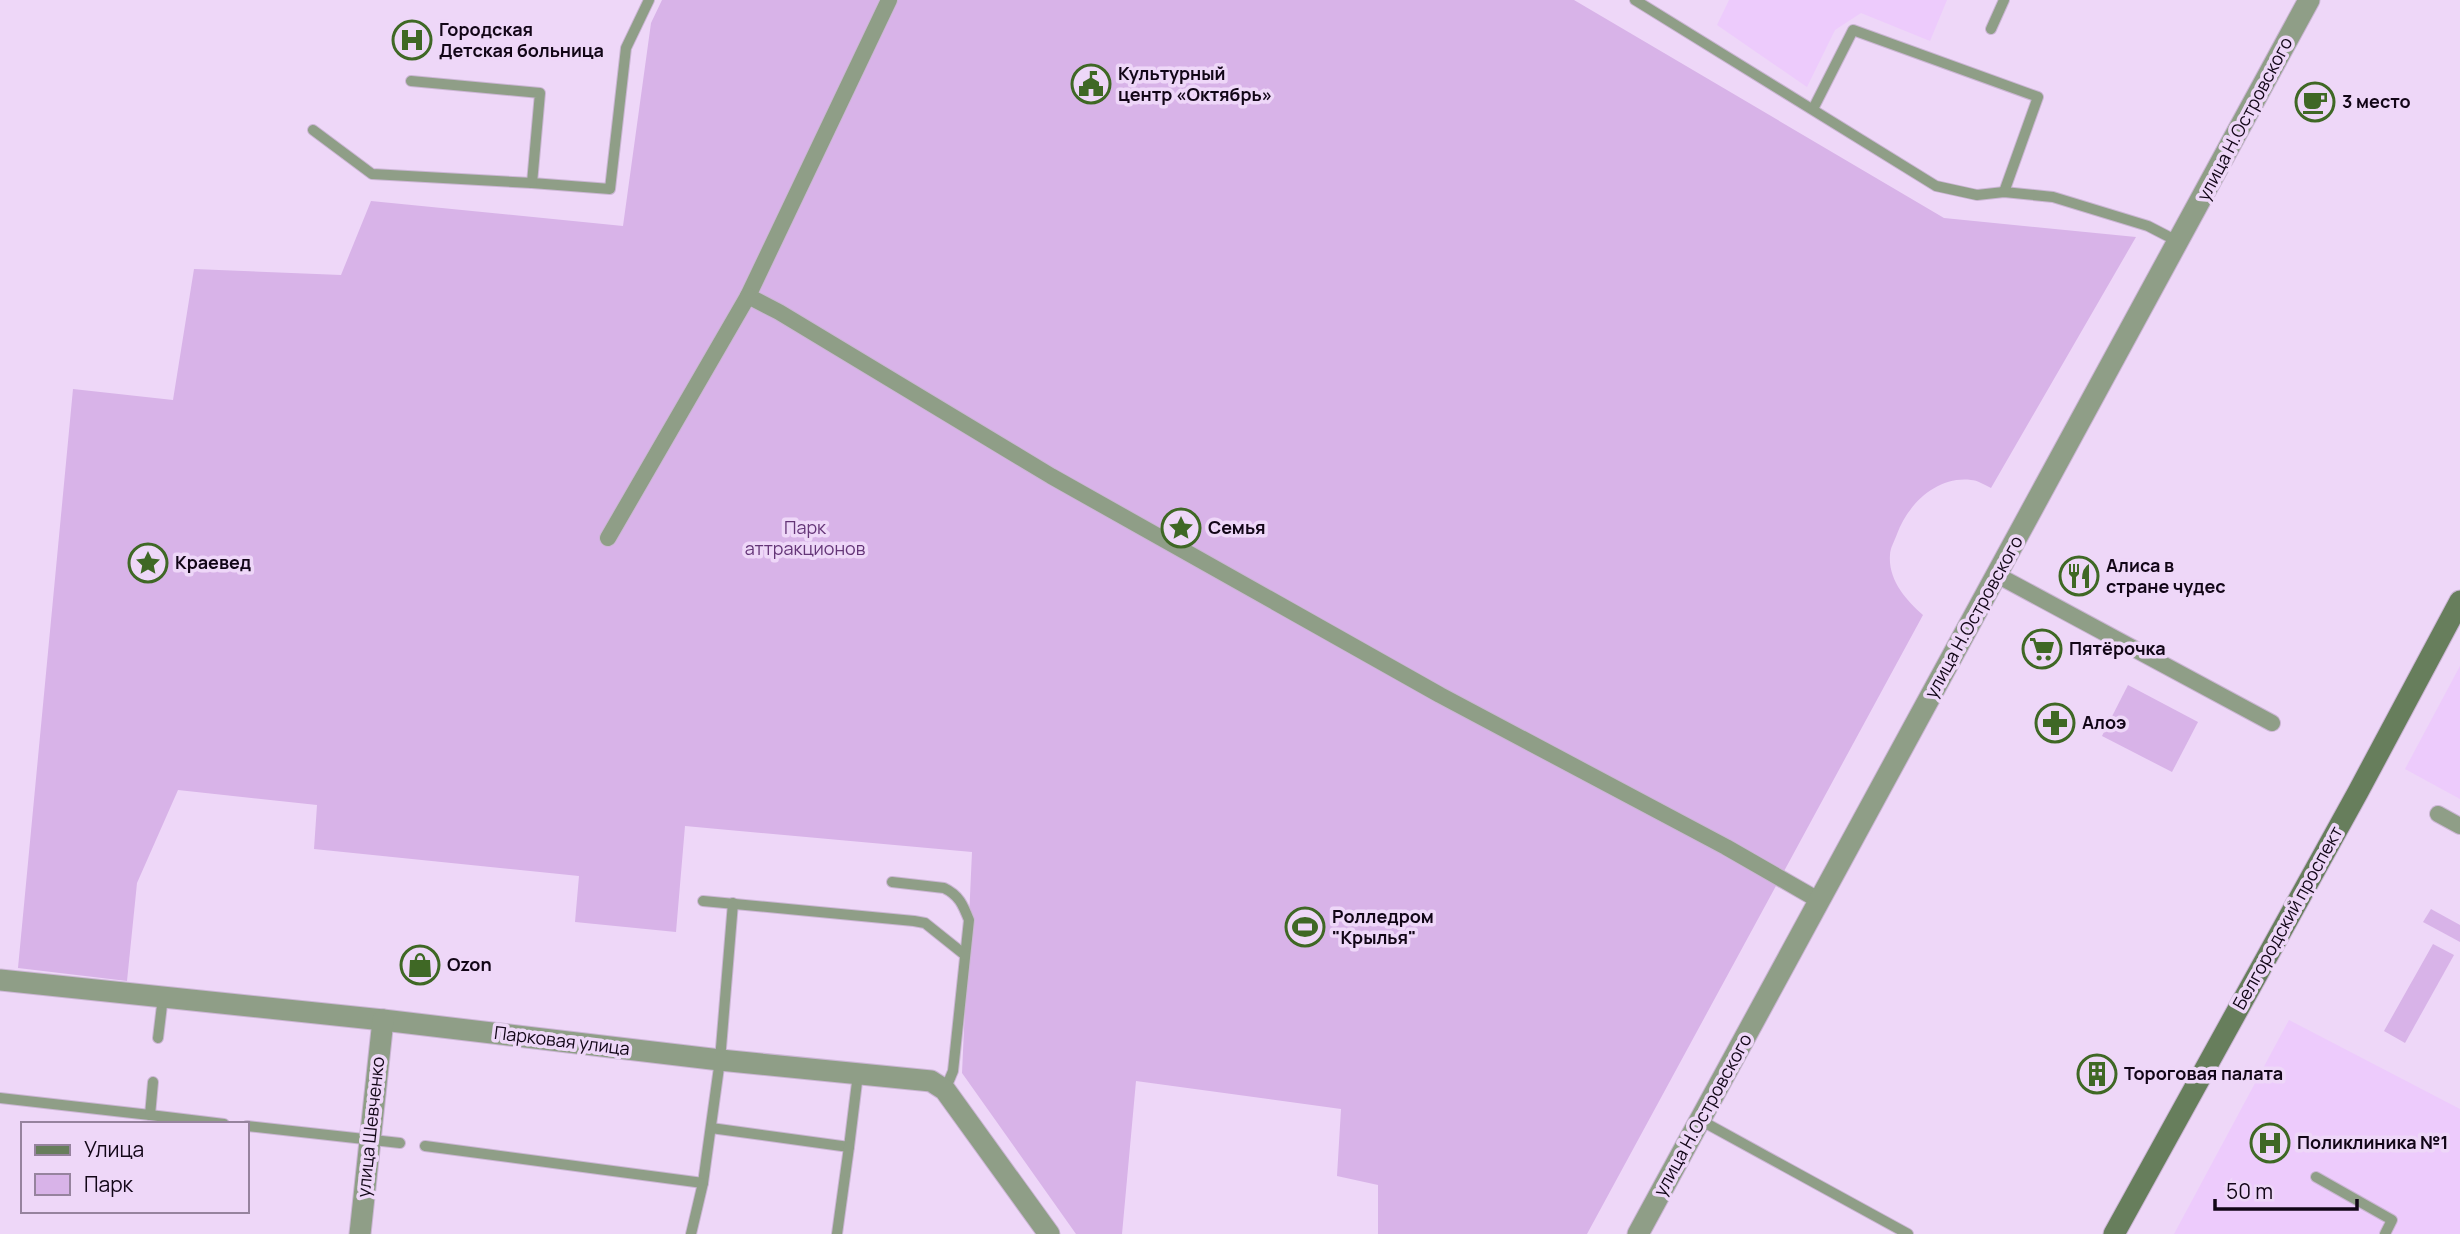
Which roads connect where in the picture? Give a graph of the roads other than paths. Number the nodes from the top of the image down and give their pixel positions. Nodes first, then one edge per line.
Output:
1 (649, 0) edge
2 (889, 0) edge
3 (1635, 0) edge
4 (2004, 0) edge
5 (2309, 0) edge
6 (1991, 29) dead end
7 (411, 81) dead end
8 (1813, 109) junction
9 (313, 130) dead end
10 (532, 183) junction
11 (2004, 192) junction
12 (2179, 242) junction
13 (748, 296) junction
14 (608, 538) dead end
15 (1997, 575) junction
16 (2460, 601) edge
17 (2272, 723) dead end
18 (2438, 814) dead end
19 (2460, 826) edge
20 (892, 882) dead end
21 (704, 901) dead end
22 (1820, 901) junction
23 (733, 903) junction
24 (965, 955) junction
25 (0, 980) edge
26 (163, 997) junction
27 (383, 1020) junction
28 (158, 1038) dead end
29 (720, 1060) junction
30 (858, 1074) junction
31 (153, 1082) dead end
32 (945, 1090) junction
33 (0, 1098) edge
34 (150, 1115) junction
35 (1700, 1120) junction
36 (208, 1122) edge
37 (248, 1126) edge
38 (711, 1128) junction
39 (370, 1140) junction
40 (400, 1143) dead end
41 (425, 1146) dead end
42 (849, 1147) junction
43 (2316, 1177) dead end
44 (703, 1183) junction
45 (360, 1234) edge
46 (691, 1234) edge
47 (837, 1234) edge
48 (1049, 1234) edge
49 (1637, 1234) edge
50 (1908, 1234) edge
51 (2114, 1234) edge
52 (2385, 1234) edge

1 - 10 lane
2 - 13 street
3 - 8 lane
4 - 6 lane
5 - 12 street, улица Н.Островского
7 - 10 lane
8 - 11 lane
8 - 11 lane
9 - 10 lane
11 - 12 lane
12 - 15 street, улица Н.Островского
13 - 14 street
13 - 22 street
15 - 17 street
15 - 22 street, улица Н.Островского
16 - 51 main road, Белгородский проспект
18 - 19 street
20 - 24 lane
21 - 23 lane
22 - 35 street, улица Н.Островского
23 - 24 lane
23 - 29 lane
24 - 32 lane
25 - 26 street, Парковая улица
26 - 27 street, Парковая улица
26 - 28 lane
27 - 29 street, Парковая улица
27 - 39 street, улица Шевченко
29 - 30 street, Парковая улица
29 - 38 lane
30 - 32 street, Парковая улица
30 - 42 lane
31 - 34 lane
32 - 48 street
33 - 34 lane
34 - 36 lane
35 - 49 street, улица Н.Островского
35 - 50 lane
37 - 39 lane
38 - 42 lane
38 - 44 lane
39 - 40 lane
39 - 45 street, улица Шевченко
41 - 44 lane
42 - 47 lane
43 - 52 lane
44 - 46 lane

